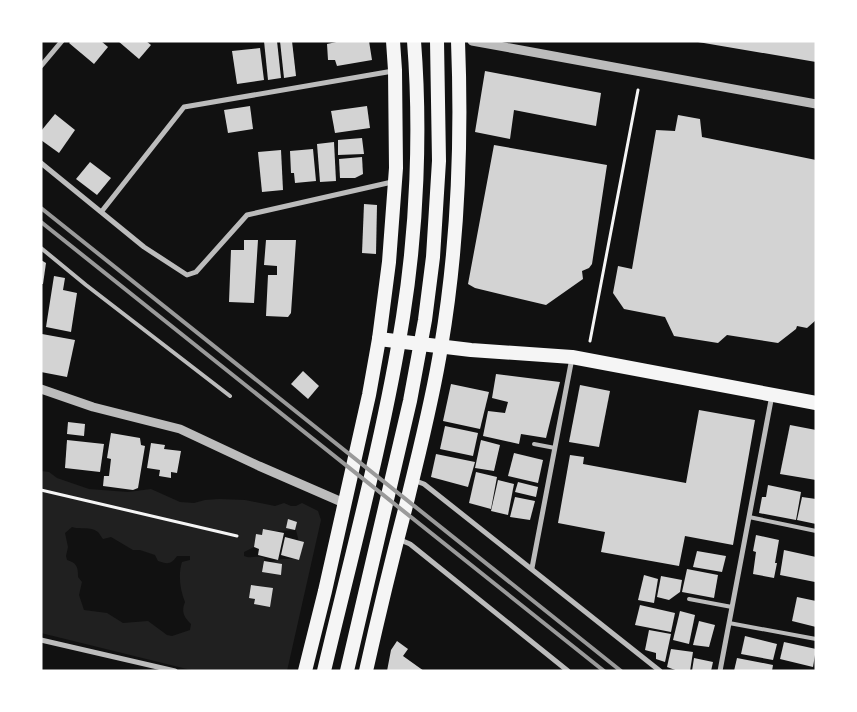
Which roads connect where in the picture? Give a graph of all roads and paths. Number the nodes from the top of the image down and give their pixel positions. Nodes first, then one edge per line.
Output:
1 (62, 41) edge
2 (393, 41) edge
3 (414, 41) edge
4 (437, 41) edge
5 (458, 41) edge
6 (472, 41) edge
7 (41, 66) edge
8 (395, 70) junction
9 (638, 90) dead end
10 (816, 104) edge
11 (41, 163) edge
12 (396, 182) junction
13 (102, 212) junction
14 (41, 248) edge
15 (379, 339) junction
16 (590, 341) dead end
17 (441, 347) junction
18 (572, 357) junction
19 (41, 389) edge
20 (772, 395) junction
21 (230, 396) dead end
22 (816, 403) edge
23 (534, 444) dead end
24 (555, 448) junction
25 (412, 480) junction
26 (41, 490) edge
27 (344, 503) junction
28 (749, 517) junction
29 (816, 531) edge
30 (237, 536) dead end
31 (398, 538) junction
32 (532, 568) junction
33 (325, 591) junction
34 (689, 599) dead end
35 (382, 602) junction
36 (732, 607) junction
37 (729, 623) junction
38 (816, 638) edge
39 (41, 640) edge
40 (175, 671) edge
41 (305, 671) edge
42 (324, 671) edge
43 (347, 671) edge
44 (366, 671) edge
45 (568, 671) edge
46 (660, 671) edge
47 (720, 671) edge

1 - 7 street
2 - 8 highway
3 - 42 highway
4 - 43 highway
5 - 17 highway
6 - 10 street
8 - 12 highway
8 - 13 street
9 - 16 path
11 - 13 street
12 - 13 street
12 - 15 highway
14 - 21 lane
15 - 17 highway
15 - 27 highway
17 - 18 highway
17 - 25 highway
18 - 20 highway
18 - 24 street
19 - 27 street
20 - 22 highway
20 - 28 street
23 - 24 lane
24 - 32 street
25 - 31 highway
25 - 32 street
26 - 30 path
27 - 33 highway
28 - 29 lane
28 - 36 street
31 - 35 highway
31 - 45 street
32 - 46 street
33 - 35 highway
33 - 41 highway
34 - 36 lane
35 - 44 highway
36 - 37 street
37 - 38 lane
37 - 47 street
39 - 40 street

